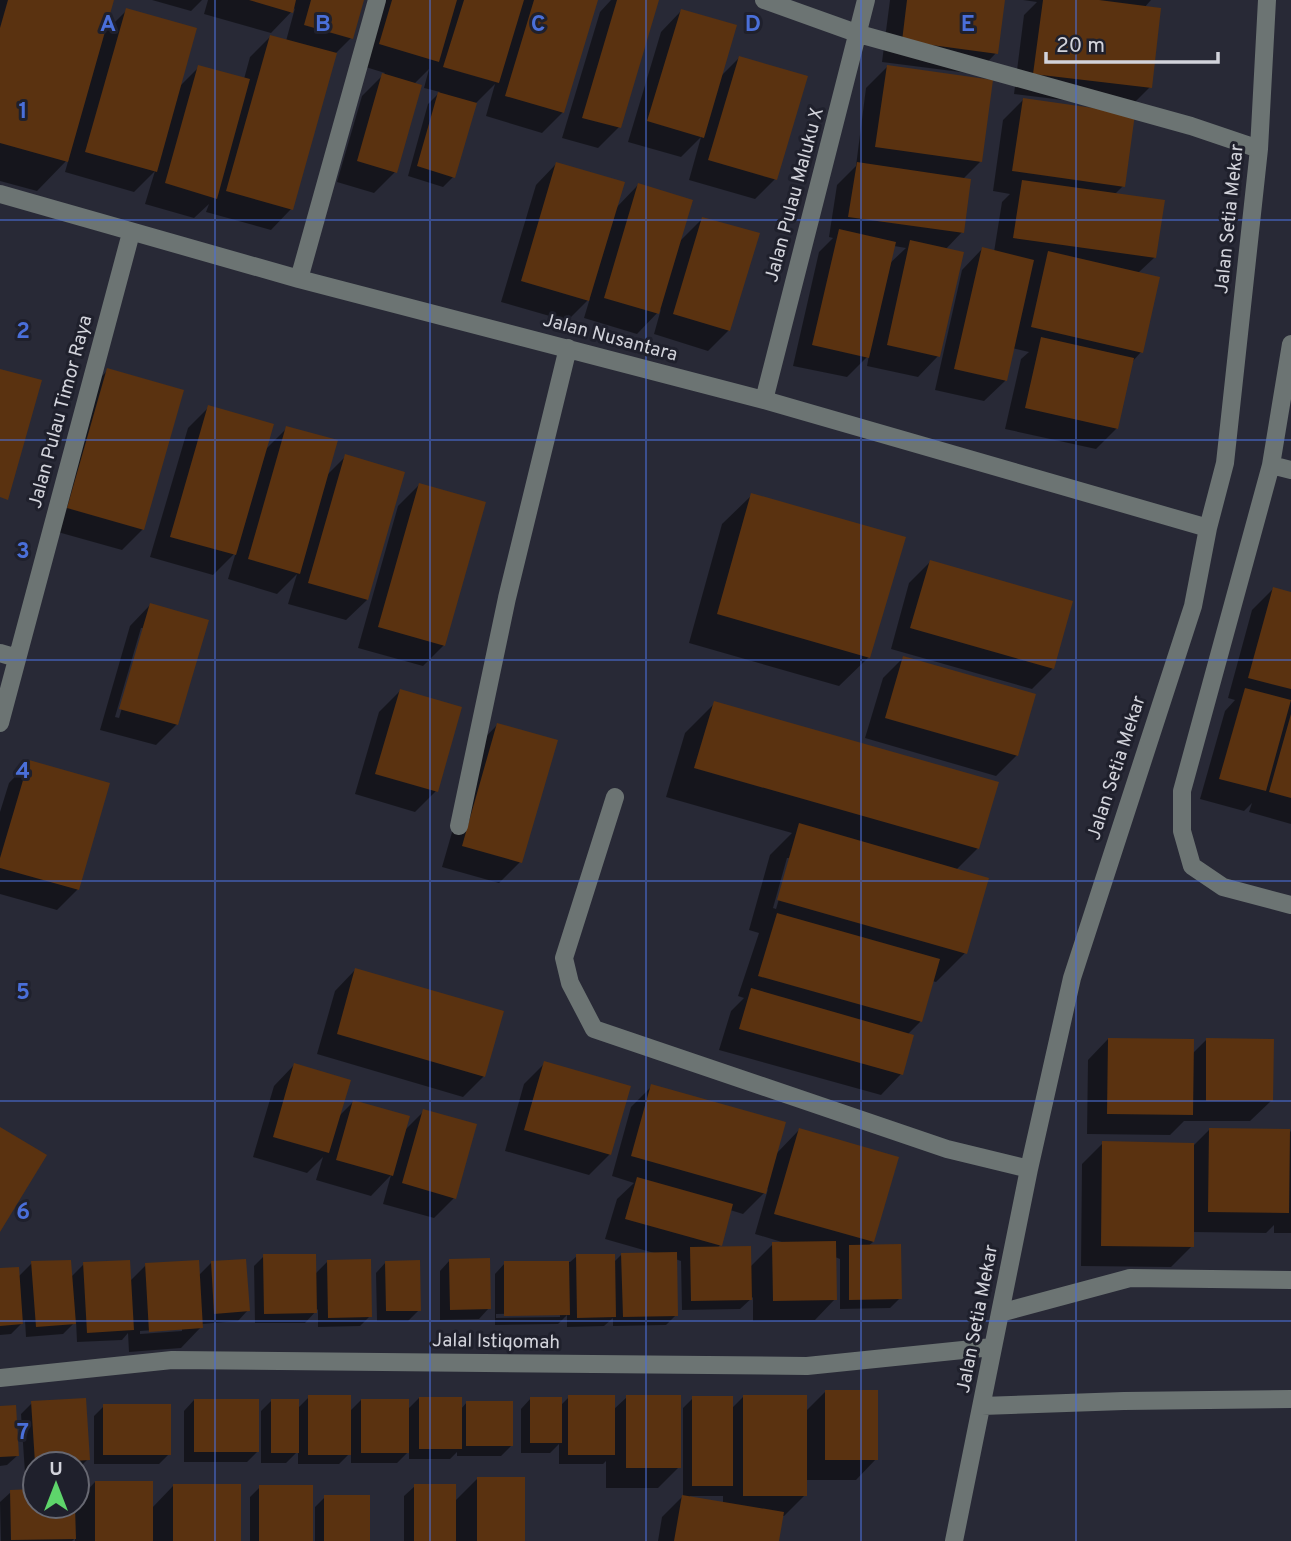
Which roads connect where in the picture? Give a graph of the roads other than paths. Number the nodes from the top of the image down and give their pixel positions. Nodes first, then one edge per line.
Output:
1 (377, 0) edge
2 (764, 0) edge
3 (866, 0) edge
4 (1267, 0) edge
5 (859, 34) junction
6 (1259, 149) junction
7 (0, 194) edge
8 (131, 233) junction
9 (299, 279) junction
10 (1291, 344) edge
11 (568, 348) junction
12 (764, 400) junction
13 (1271, 465) junction
14 (1291, 470) edge
15 (1208, 528) junction
16 (9, 655) edge
17 (0, 723) edge
18 (615, 797) dead end
19 (459, 826) dead end
20 (1291, 905) edge
21 (1029, 1169) junction
22 (1291, 1279) edge
23 (1000, 1313) junction
24 (992, 1347) junction
25 (0, 1378) edge
26 (1291, 1399) edge
27 (982, 1406) junction
28 (954, 1541) edge

1 - 9 street
2 - 5 street
3 - 5 street, Jalan Pulau Maluku X
4 - 6 street, Jalan Setia Mekar
5 - 6 street
5 - 12 street, Jalan Pulau Maluku X
6 - 15 street, Jalan Setia Mekar
7 - 8 street, Jalan Nusantara
8 - 9 street, Jalan Nusantara
8 - 16 street, Jalan Pulau Timor Raya
9 - 11 street, Jalan Nusantara
10 - 13 street
11 - 12 street, Jalan Nusantara
11 - 19 street
12 - 15 street, Jalan Nusantara
13 - 14 street
13 - 20 street
15 - 21 street, Jalan Setia Mekar
16 - 17 street, Jalan Pulau Timor Raya
18 - 21 street
21 - 23 street, Jalan Setia Mekar
22 - 23 street
23 - 24 street, Jalan Setia Mekar
24 - 25 street, Jalal Istiqomah
24 - 27 street, Jalan Setia Mekar
26 - 27 street
27 - 28 street, Jalan Setia Mekar

